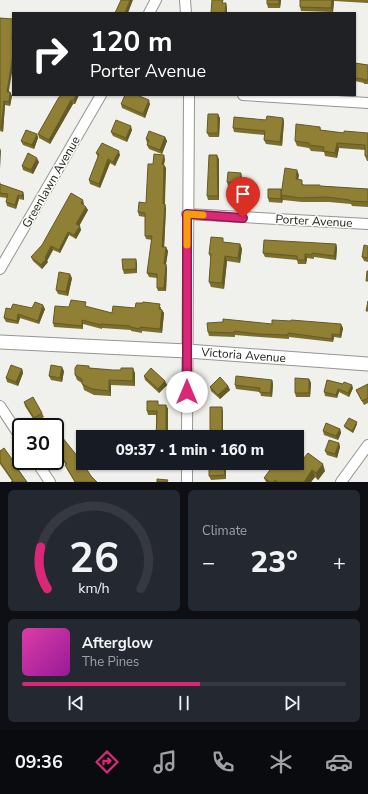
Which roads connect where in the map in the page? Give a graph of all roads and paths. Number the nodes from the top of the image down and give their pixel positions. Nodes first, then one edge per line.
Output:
1 (156, 0) edge
2 (185, 0) edge
3 (150, 12) edge
4 (186, 12) edge
5 (100, 96) edge
6 (189, 96) edge
7 (259, 96) edge
8 (368, 103) edge
9 (187, 214) junction
10 (368, 224) edge
11 (0, 269) edge
12 (0, 342) edge
13 (187, 352) junction
14 (368, 364) edge
15 (0, 406) edge
16 (12, 424) edge
17 (187, 430) edge
18 (368, 445) edge
19 (42, 470) edge
20 (187, 470) edge
21 (50, 482) edge
22 (187, 482) edge
23 (341, 482) edge

1 - 3 street
2 - 4 street
5 - 11 street, Greenlawn Avenue
6 - 9 street
7 - 8 street
9 - 10 street, Porter Avenue
9 - 13 street
12 - 13 street, Victoria Avenue
13 - 14 street, Victoria Avenue
13 - 17 street
15 - 16 street
18 - 23 street
19 - 21 street
20 - 22 street

